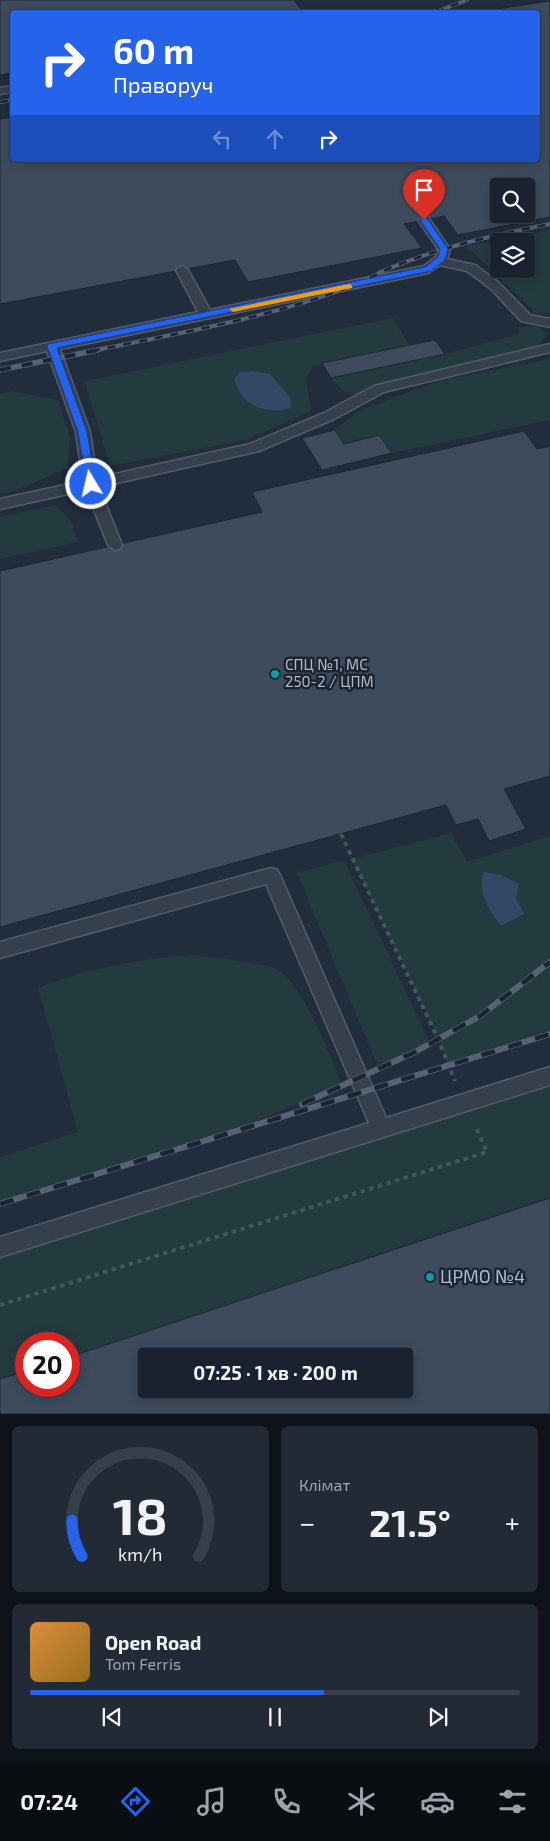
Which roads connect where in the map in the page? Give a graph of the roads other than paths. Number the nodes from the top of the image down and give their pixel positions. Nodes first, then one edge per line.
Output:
1 (424, 220) dead end
2 (438, 261) junction
3 (182, 270) dead end
4 (206, 315) junction
5 (550, 323) edge
6 (52, 346) junction
7 (550, 348) edge
8 (0, 357) edge
9 (91, 484) junction
10 (0, 504) edge
11 (115, 545) dead end
12 (0, 950) edge
13 (550, 1076) edge
14 (381, 1129) junction
15 (0, 1247) edge

1 - 2 lane
2 - 4 lane
2 - 5 lane
3 - 4 lane
4 - 6 lane
6 - 8 lane
6 - 9 lane
7 - 9 lane
9 - 10 lane
9 - 11 lane
12 - 14 lane
13 - 14 lane
14 - 15 lane

